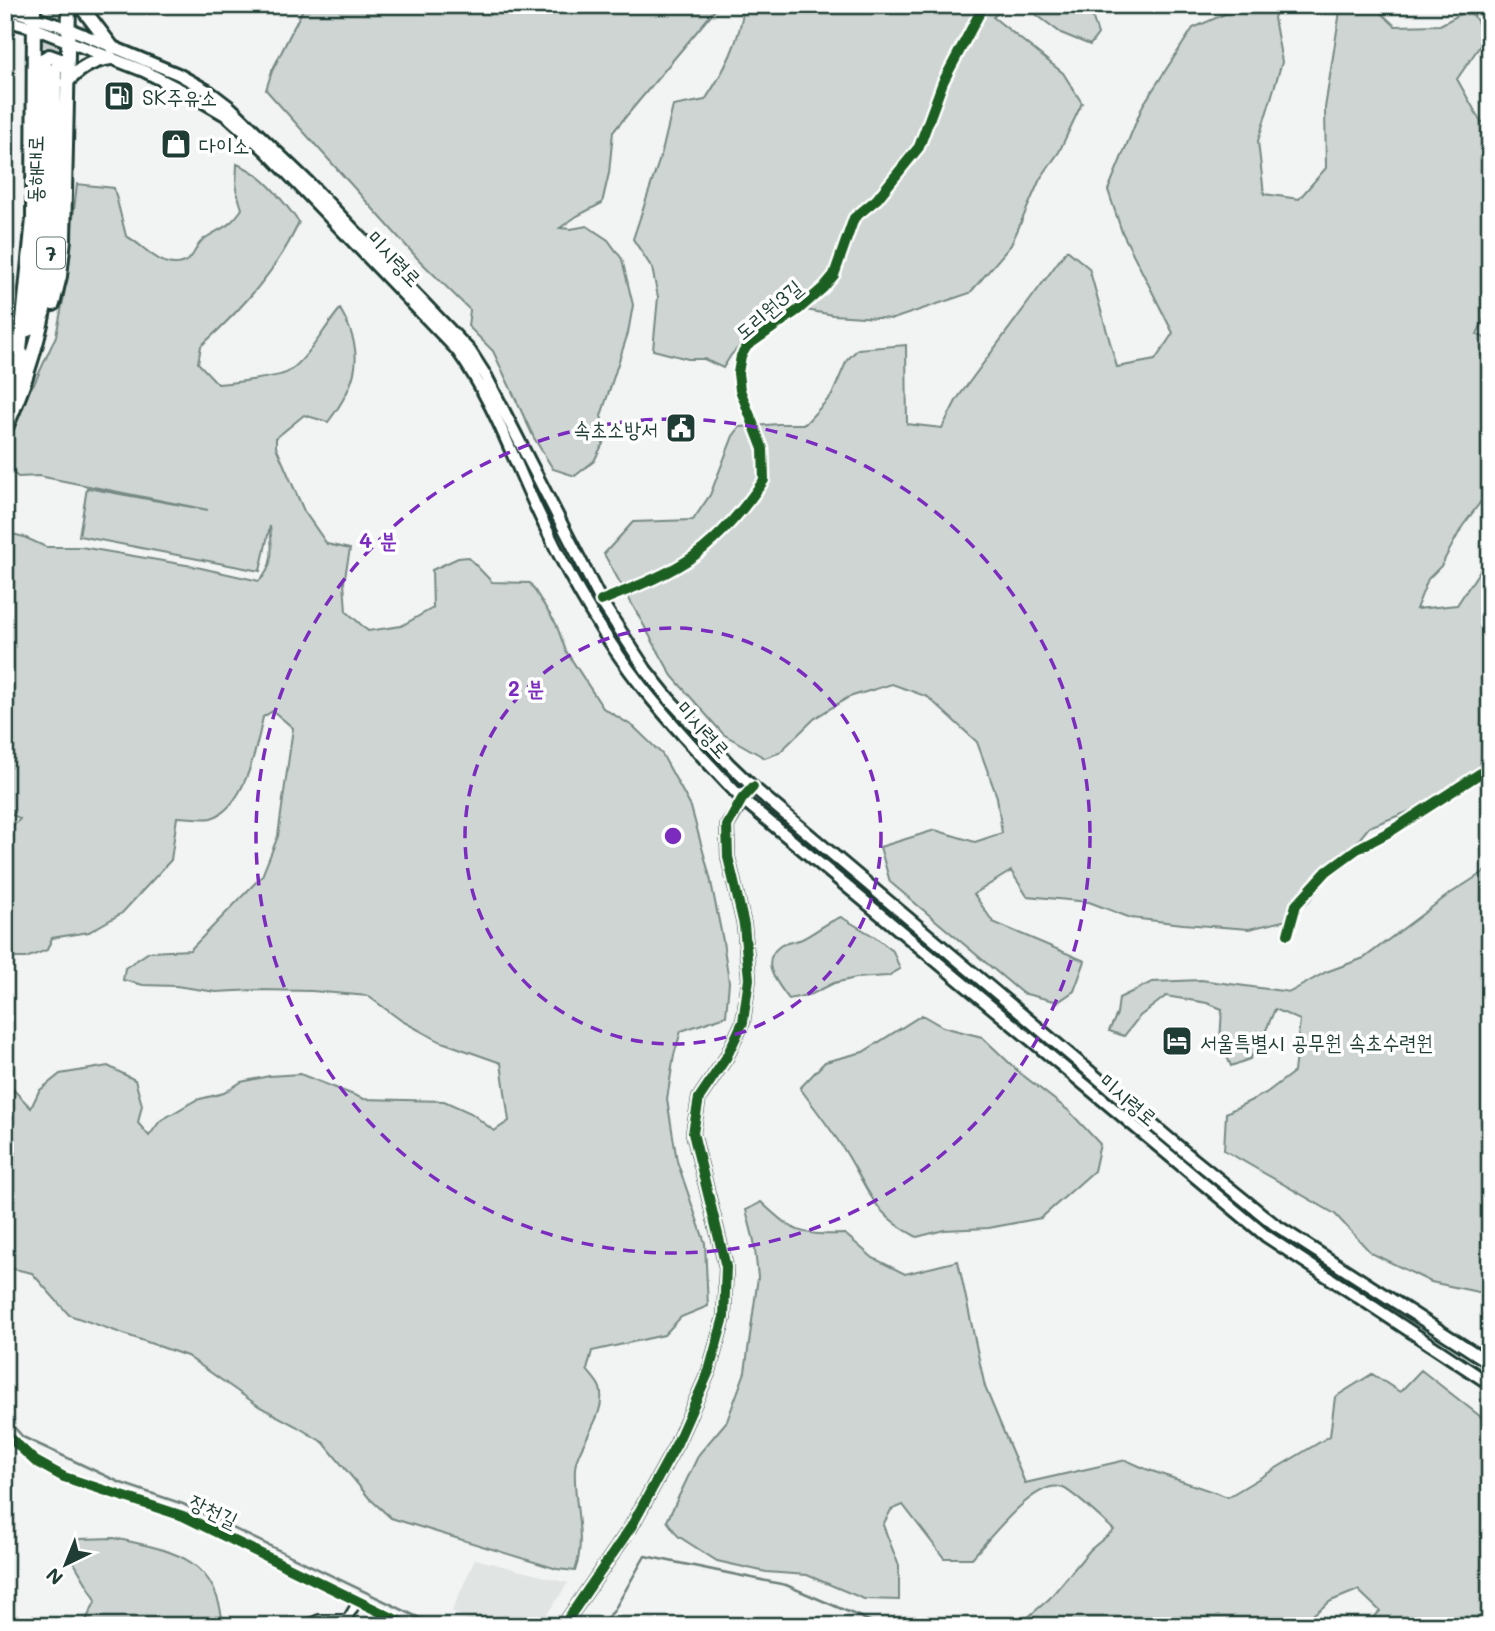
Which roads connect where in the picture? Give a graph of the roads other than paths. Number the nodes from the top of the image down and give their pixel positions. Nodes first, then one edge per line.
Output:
1 (69, 5) edge
2 (80, 5) edge
3 (984, 5) edge
4 (5, 8) edge
5 (34, 17) edge
6 (5, 20) edge
7 (67, 35) junction
8 (112, 53) junction
9 (50, 67) junction
10 (66, 83) junction
11 (25, 360) junction
12 (5, 401) edge
13 (5, 430) edge
14 (601, 601) junction
15 (1490, 768) edge
16 (753, 787) junction
17 (742, 799) junction
18 (1288, 934) dead end
19 (1490, 1363) edge
20 (1490, 1384) edge
21 (5, 1433) edge
22 (358, 1601) junction
23 (380, 1612) junction
24 (302, 1626) edge
25 (374, 1626) edge
26 (409, 1626) edge
27 (563, 1626) edge

1 - 7 main road
2 - 8 main road
3 - 14 street, 도리원3길
4 - 5 main road, 미시령로
5 - 6 main road, 미시령로
5 - 7 main road, 미시령로
5 - 9 main road
7 - 8 main road, 미시령로
7 - 9 main road
8 - 10 main road
8 - 14 main road, 미시령로
8 - 17 main road, 미시령로
9 - 10 main road
9 - 11 main road, 동해대로 / 7
10 - 11 main road
11 - 12 main road, 동해대로 / 7
11 - 13 main road, 동해대로 / 7
14 - 16 main road, 미시령로
15 - 18 street
16 - 17 main road
16 - 19 main road, 미시령로
17 - 20 main road, 미시령로
17 - 27 main road
21 - 22 street, 장천길
22 - 23 street, 장천길
22 - 24 street
23 - 25 street
23 - 26 street, 장천길

